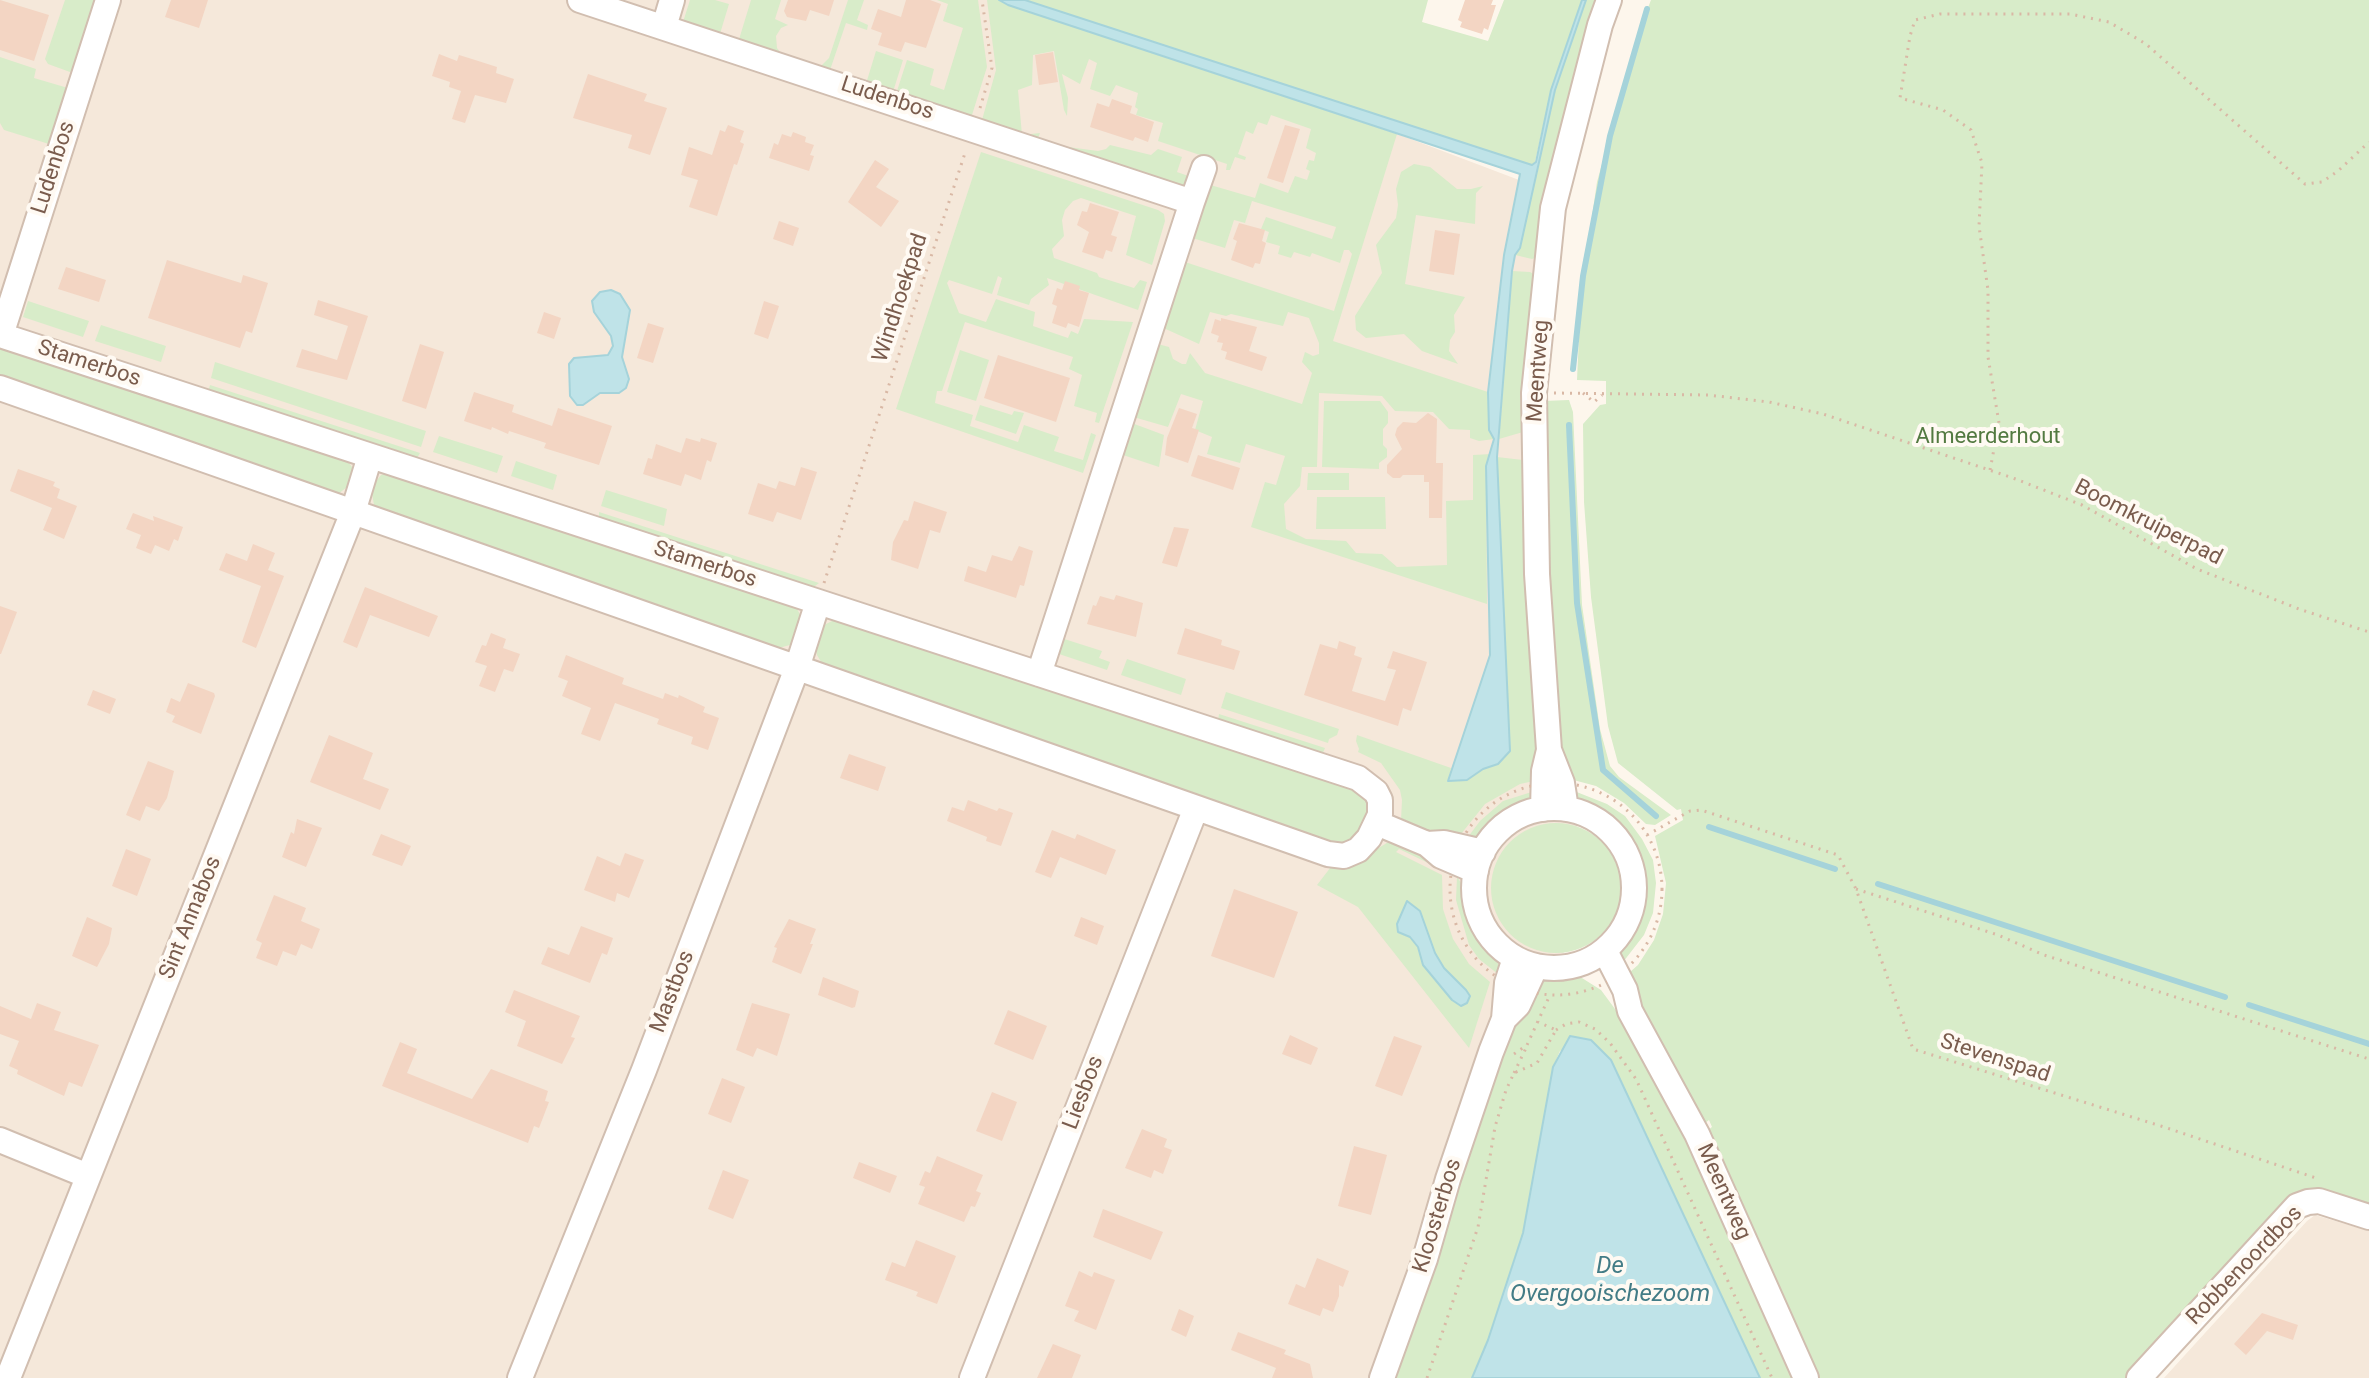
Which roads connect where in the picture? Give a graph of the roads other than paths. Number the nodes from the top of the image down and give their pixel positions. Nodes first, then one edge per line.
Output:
1 (108, 0) edge
2 (580, 0) edge
3 (672, 0) edge
4 (1609, 0) edge
5 (664, 27) junction
6 (1204, 168) dead end
7 (1192, 202) junction
8 (0, 335) edge
9 (3, 397) edge
10 (370, 456) junction
11 (353, 512) junction
12 (818, 602) junction
13 (797, 668) junction
14 (1039, 674) junction
15 (1196, 808) junction
16 (1554, 809) junction
17 (1377, 823) junction
18 (1480, 861) junction
19 (1596, 956) junction
20 (1526, 962) junction
21 (0, 1140) edge
22 (88, 1176) junction
23 (2369, 1217) edge
24 (8, 1378) edge
25 (520, 1378) edge
26 (972, 1378) edge
27 (1382, 1378) edge
28 (1806, 1378) edge
29 (2139, 1378) edge

1 - 8 street, Ludenbos
2 - 5 street, Ludenbos
3 - 5 street
4 - 16 street, Meentweg
5 - 7 street, Ludenbos
6 - 7 street
7 - 14 street
8 - 10 street, Stamerbos
9 - 11 street
10 - 11 street, Sint Annabos
10 - 12 street, Stamerbos
11 - 13 street
11 - 22 street, Sint Annabos
12 - 13 street, Mastbos
12 - 14 street, Stamerbos
13 - 15 street
13 - 25 street, Mastbos
14 - 17 street, Stamerbos
15 - 17 street
15 - 26 street, Liesbos
16 - 18 street
16 - 19 street
17 - 18 street
18 - 20 street
19 - 20 street
19 - 28 street, Meentweg
20 - 27 street, Kloosterbos
21 - 22 street
22 - 24 street, Sint Annabos
23 - 29 street, Robbenoordbos

